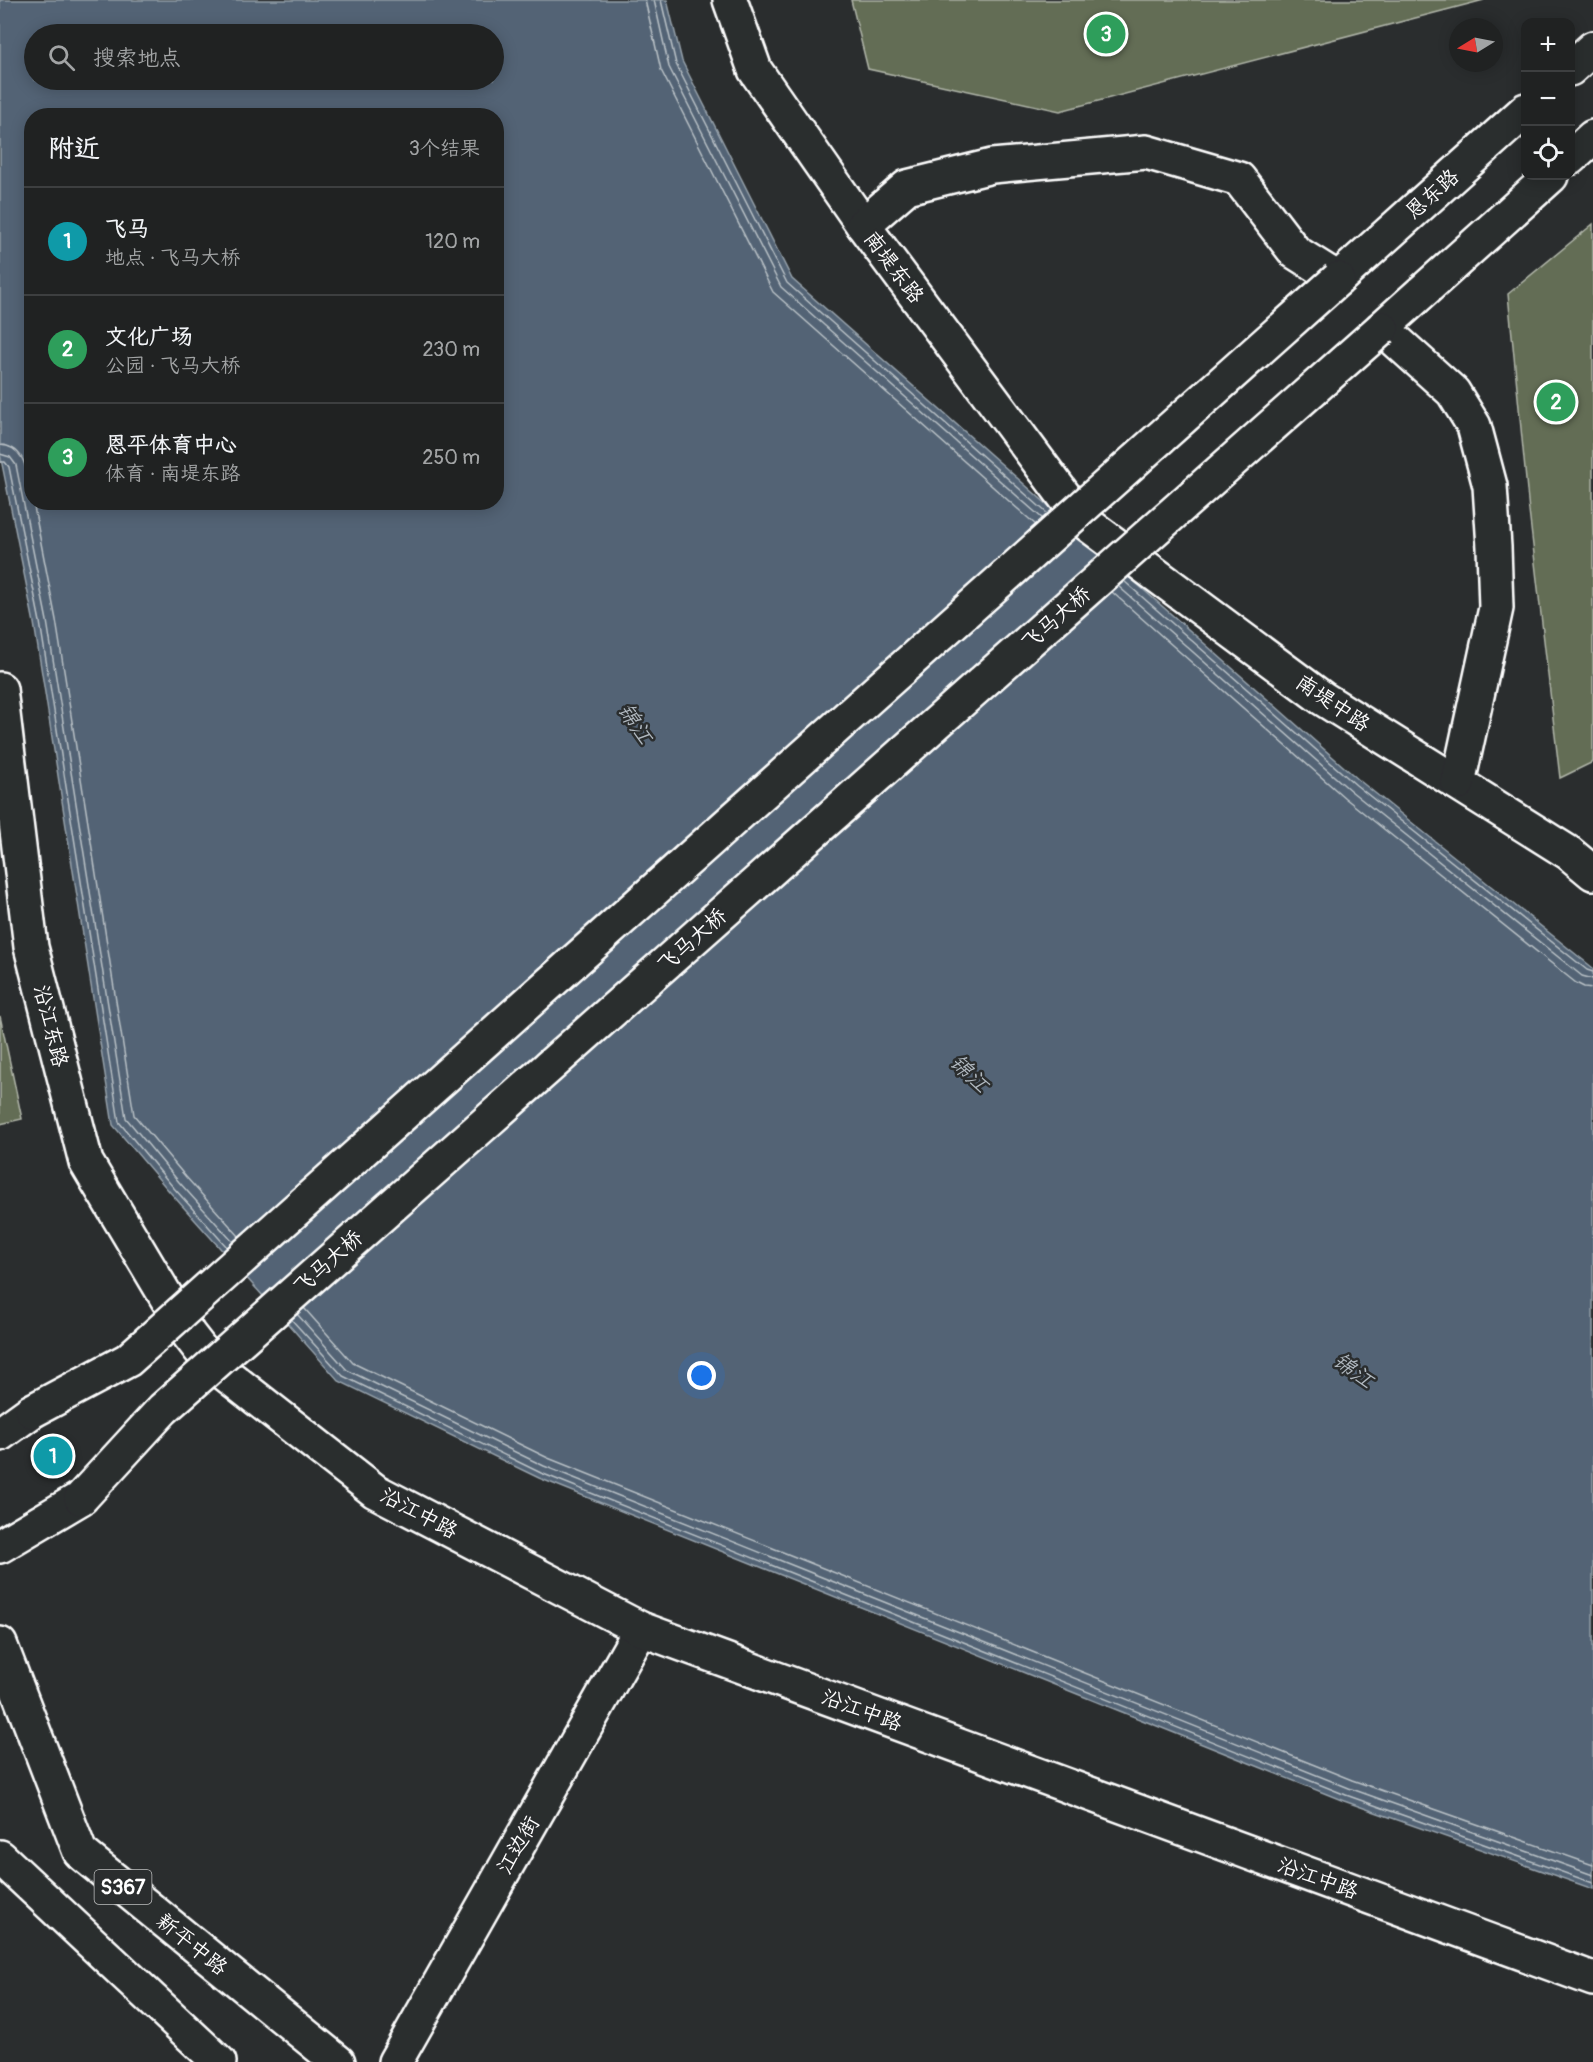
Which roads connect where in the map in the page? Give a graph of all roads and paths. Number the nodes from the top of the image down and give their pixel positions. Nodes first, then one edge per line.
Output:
1 (730, 0) edge
2 (1593, 48) edge
3 (1575, 64) edge
4 (1521, 114) edge
5 (1593, 137) edge
6 (1575, 153) edge
7 (1547, 180) edge
8 (863, 225) junction
9 (1338, 279) junction
10 (1382, 328) junction
11 (1082, 520) joint
12 (0, 689) edge
13 (1458, 783) junction
14 (1585, 857) edge
15 (189, 1335) joint
16 (0, 1434) edge
17 (0, 1546) edge
18 (641, 1629) junction
19 (0, 1644) edge
20 (0, 1857) edge
21 (1593, 1979) edge
22 (219, 2062) edge
23 (338, 2062) edge
24 (395, 2062) edge

1 - 8 main road, 南堤东路
2 - 3 main road
4 - 9 main road, 恩东路
5 - 6 main road
7 - 10 main road, 飞马大桥
8 - 9 main road
8 - 11 main road, 南堤东路
9 - 16 main road, bridge
10 - 13 main road
10 - 17 main road, 飞马大桥, bridge
11 - 13 main road, 南堤中路
12 - 15 main road, 沿江东路
13 - 14 main road, 南堤中路
15 - 18 main road, 沿江中路
18 - 21 main road, 沿江中路
18 - 24 main road, 江边街
19 - 23 main road, 新平中路 / S367
20 - 22 main road, S367

